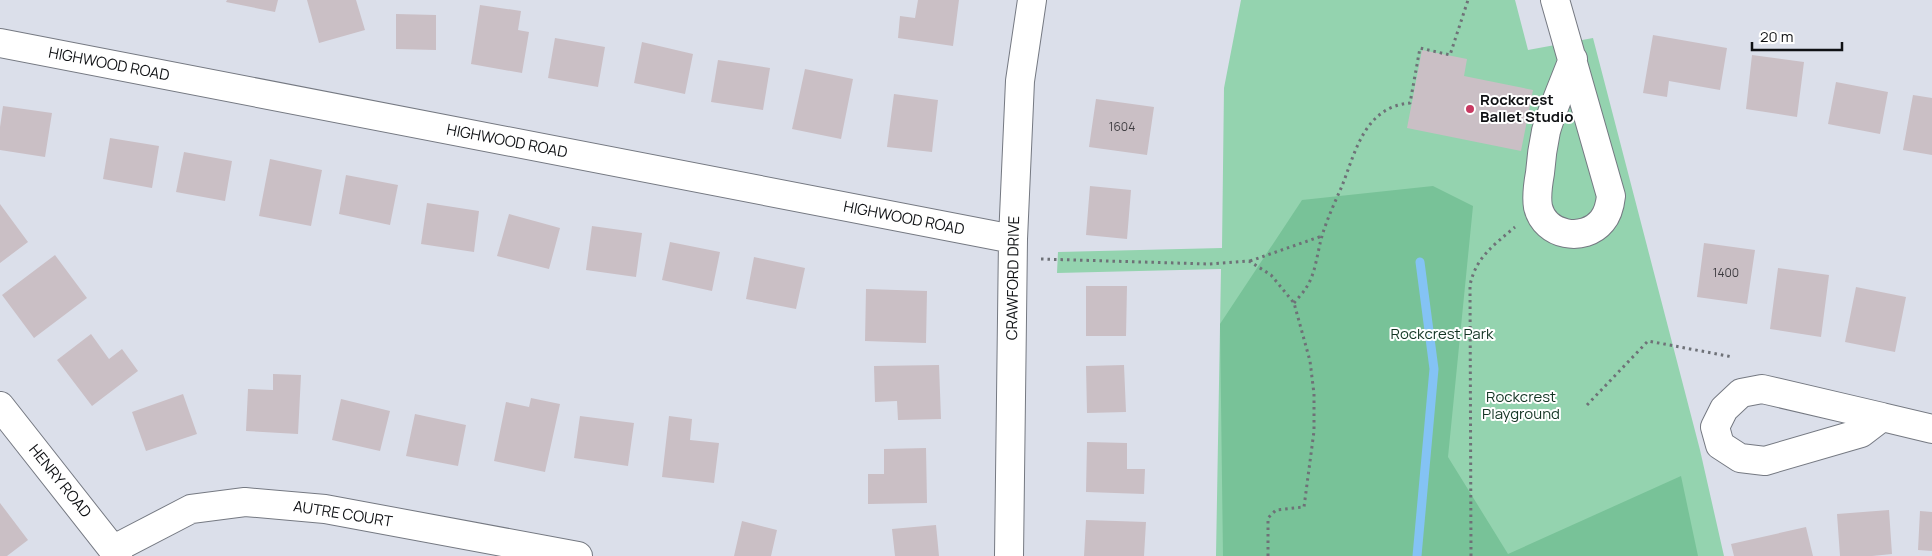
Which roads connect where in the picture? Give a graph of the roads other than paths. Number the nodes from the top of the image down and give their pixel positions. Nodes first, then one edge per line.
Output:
1 (1032, 0) edge
2 (1555, 0) edge
3 (0, 43) edge
4 (1573, 59) junction
5 (1013, 248) junction
6 (0, 406) edge
7 (1882, 417) junction
8 (1932, 429) edge
9 (116, 552) edge
10 (578, 556) edge
11 (1009, 556) edge

1 - 5 street, CRAWFORD DRIVE
2 - 4 street
3 - 5 street, HIGHWOOD ROAD
4 - 4 street
5 - 11 street, CRAWFORD DRIVE
6 - 9 street, HENRY ROAD
7 - 7 street
7 - 8 street
9 - 10 street, AUTRE COURT

